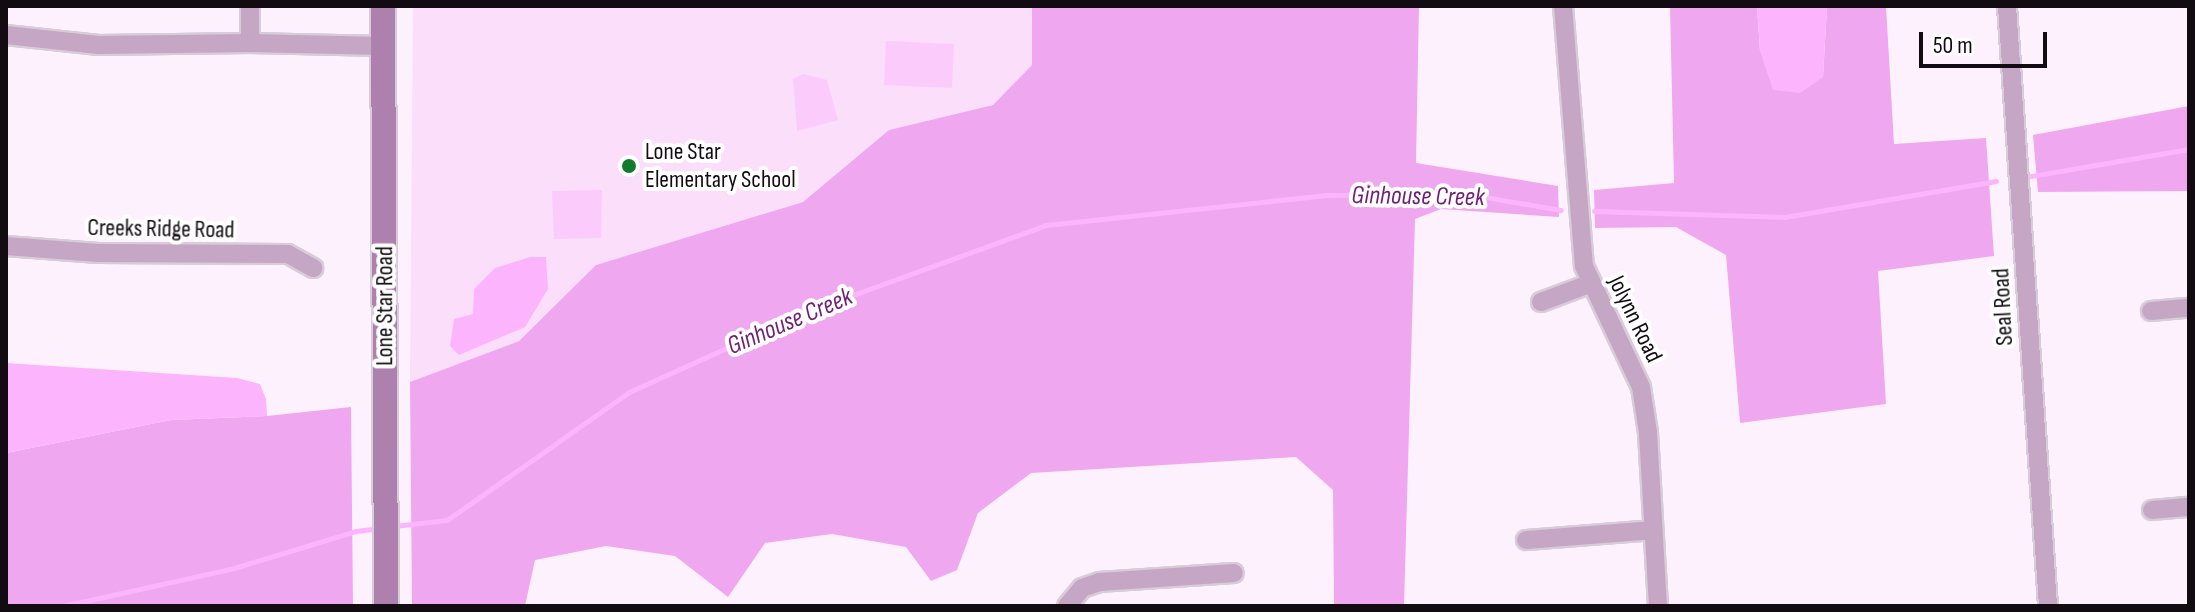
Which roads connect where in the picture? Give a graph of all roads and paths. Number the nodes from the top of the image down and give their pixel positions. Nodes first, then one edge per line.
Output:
1 (250, 6) edge
2 (383, 6) edge
3 (1563, 6) edge
4 (2007, 6) edge
5 (6, 35) edge
6 (250, 43) junction
7 (383, 46) junction
8 (6, 246) edge
9 (313, 268) dead end
10 (1589, 284) junction
11 (1541, 302) dead end
12 (2189, 308) edge
13 (2151, 311) dead end
14 (2189, 507) edge
15 (2152, 510) dead end
16 (1652, 530) junction
17 (1526, 540) dead end
18 (1234, 573) dead end
19 (386, 606) edge
20 (1067, 606) edge
21 (1658, 606) edge
22 (2048, 606) edge

1 - 6 street
2 - 7 street, Lone Star Road
3 - 10 street, Jolynn Road
4 - 22 street, Seal Road
5 - 6 street
6 - 7 street
7 - 19 street, Lone Star Road
8 - 9 street, Creeks Ridge Road
10 - 11 street
10 - 16 street, Jolynn Road
12 - 13 street
14 - 15 street
16 - 17 street
16 - 21 street, Jolynn Road
18 - 20 street

